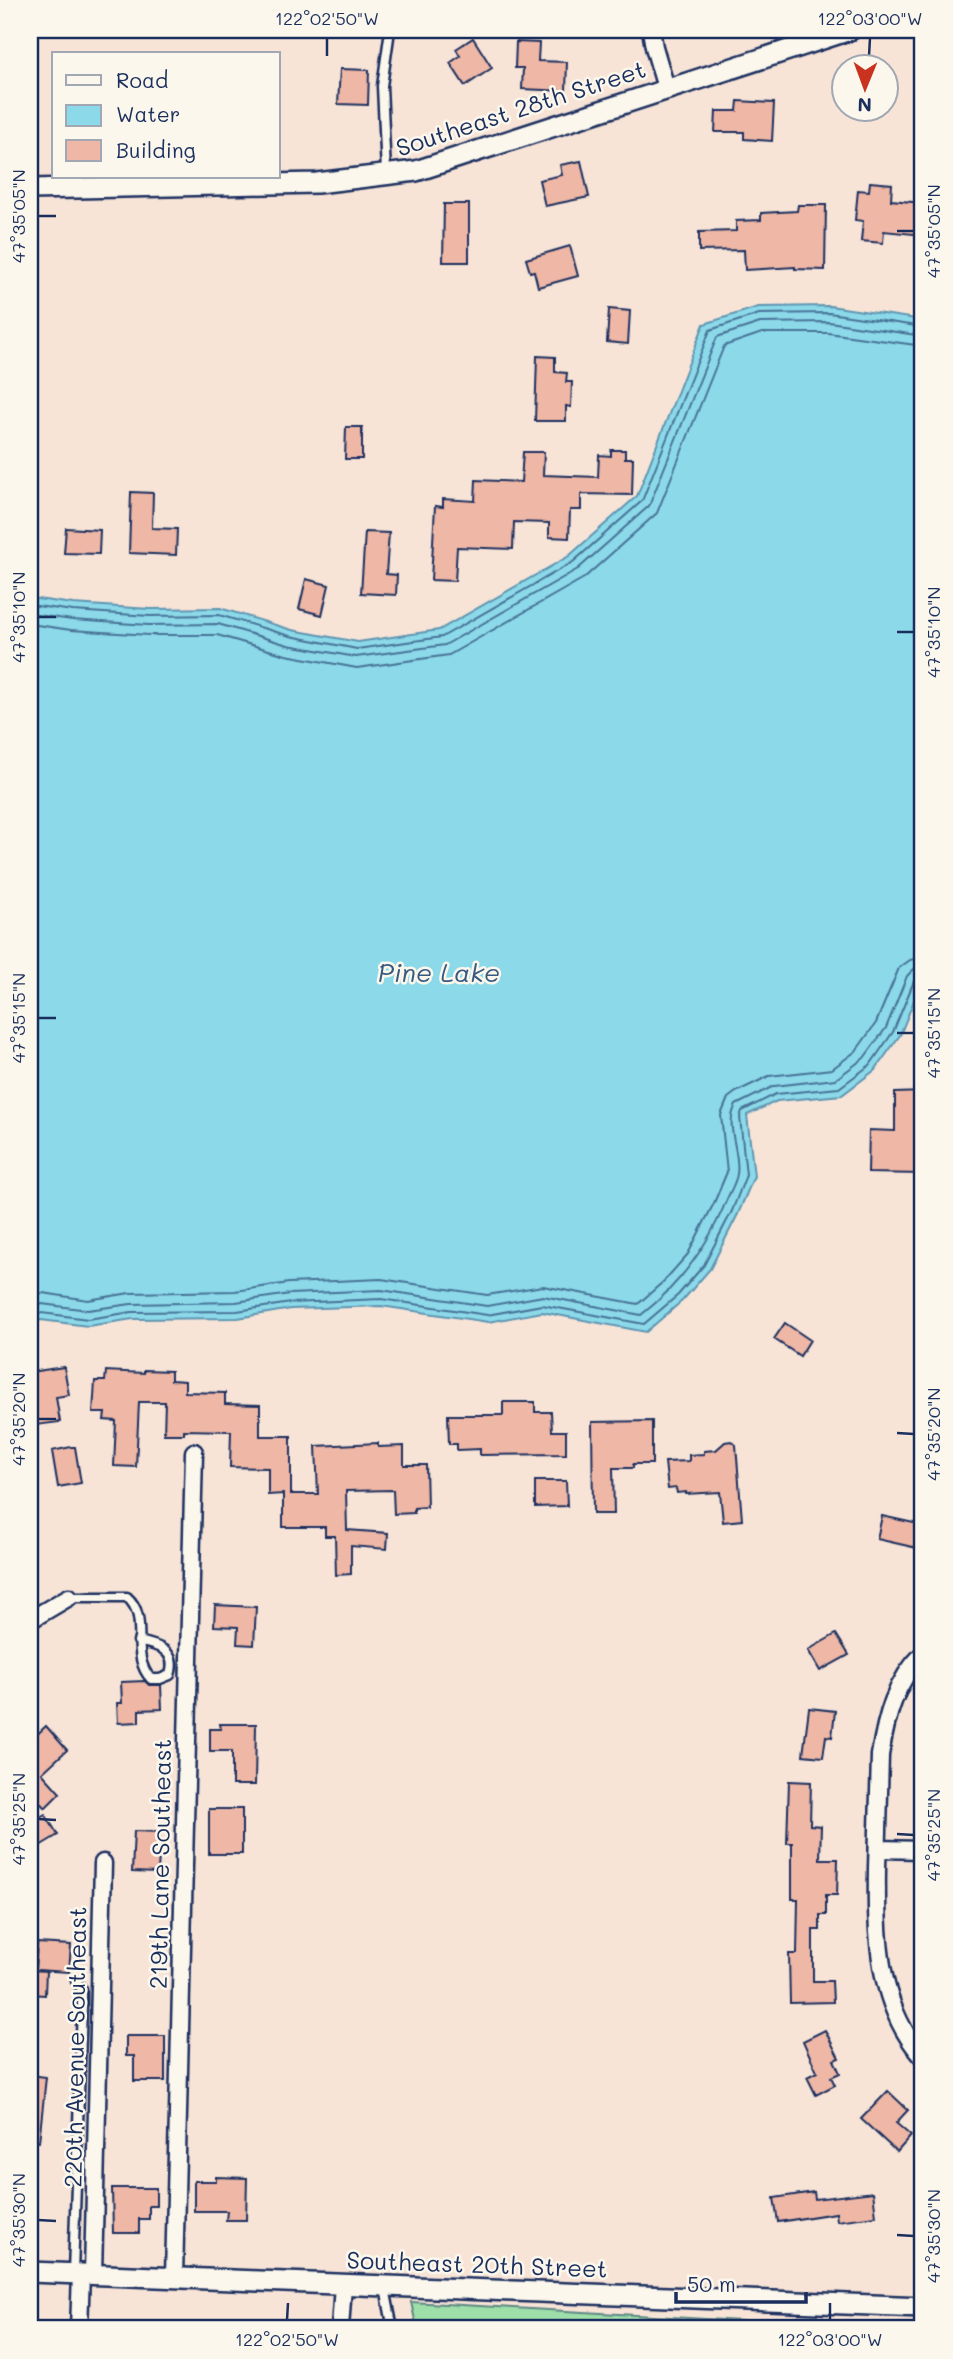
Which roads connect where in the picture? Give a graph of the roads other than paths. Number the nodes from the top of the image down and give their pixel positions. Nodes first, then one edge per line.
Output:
1 (390, 30) edge
2 (652, 30) edge
3 (850, 30) edge
4 (666, 88) junction
5 (386, 176) junction
6 (30, 189) edge
7 (194, 1452) dead end
8 (69, 1597) joint
9 (30, 1620) edge
10 (138, 1642) junction
11 (923, 1654) edge
12 (878, 1849) junction
13 (923, 1850) edge
14 (103, 1863) dead end
15 (76, 1981) dead end
16 (923, 2057) edge
17 (30, 2272) edge
18 (82, 2274) junction
19 (174, 2277) junction
20 (343, 2284) junction
21 (384, 2286) junction
22 (923, 2307) edge
23 (79, 2329) edge
24 (340, 2329) edge
25 (393, 2329) edge

1 - 5 lane
2 - 4 street
3 - 4 street, Southeast 28th Street
4 - 5 street, Southeast 28th Street
5 - 6 street, Southeast 28th Street
7 - 19 street, 219th Lane Southeast
8 - 9 street
8 - 10 lane
10 - 10 lane
11 - 12 street
12 - 13 street
12 - 16 street
14 - 18 street, 220th Avenue Southeast
15 - 18 lane
17 - 18 street, Southeast 20th Street
18 - 19 street, Southeast 20th Street
18 - 23 street, 220th Avenue Southeast
19 - 20 street, Southeast 20th Street
20 - 21 street, Southeast 20th Street
20 - 24 street
21 - 22 street, Southeast 20th Street
21 - 25 lane

